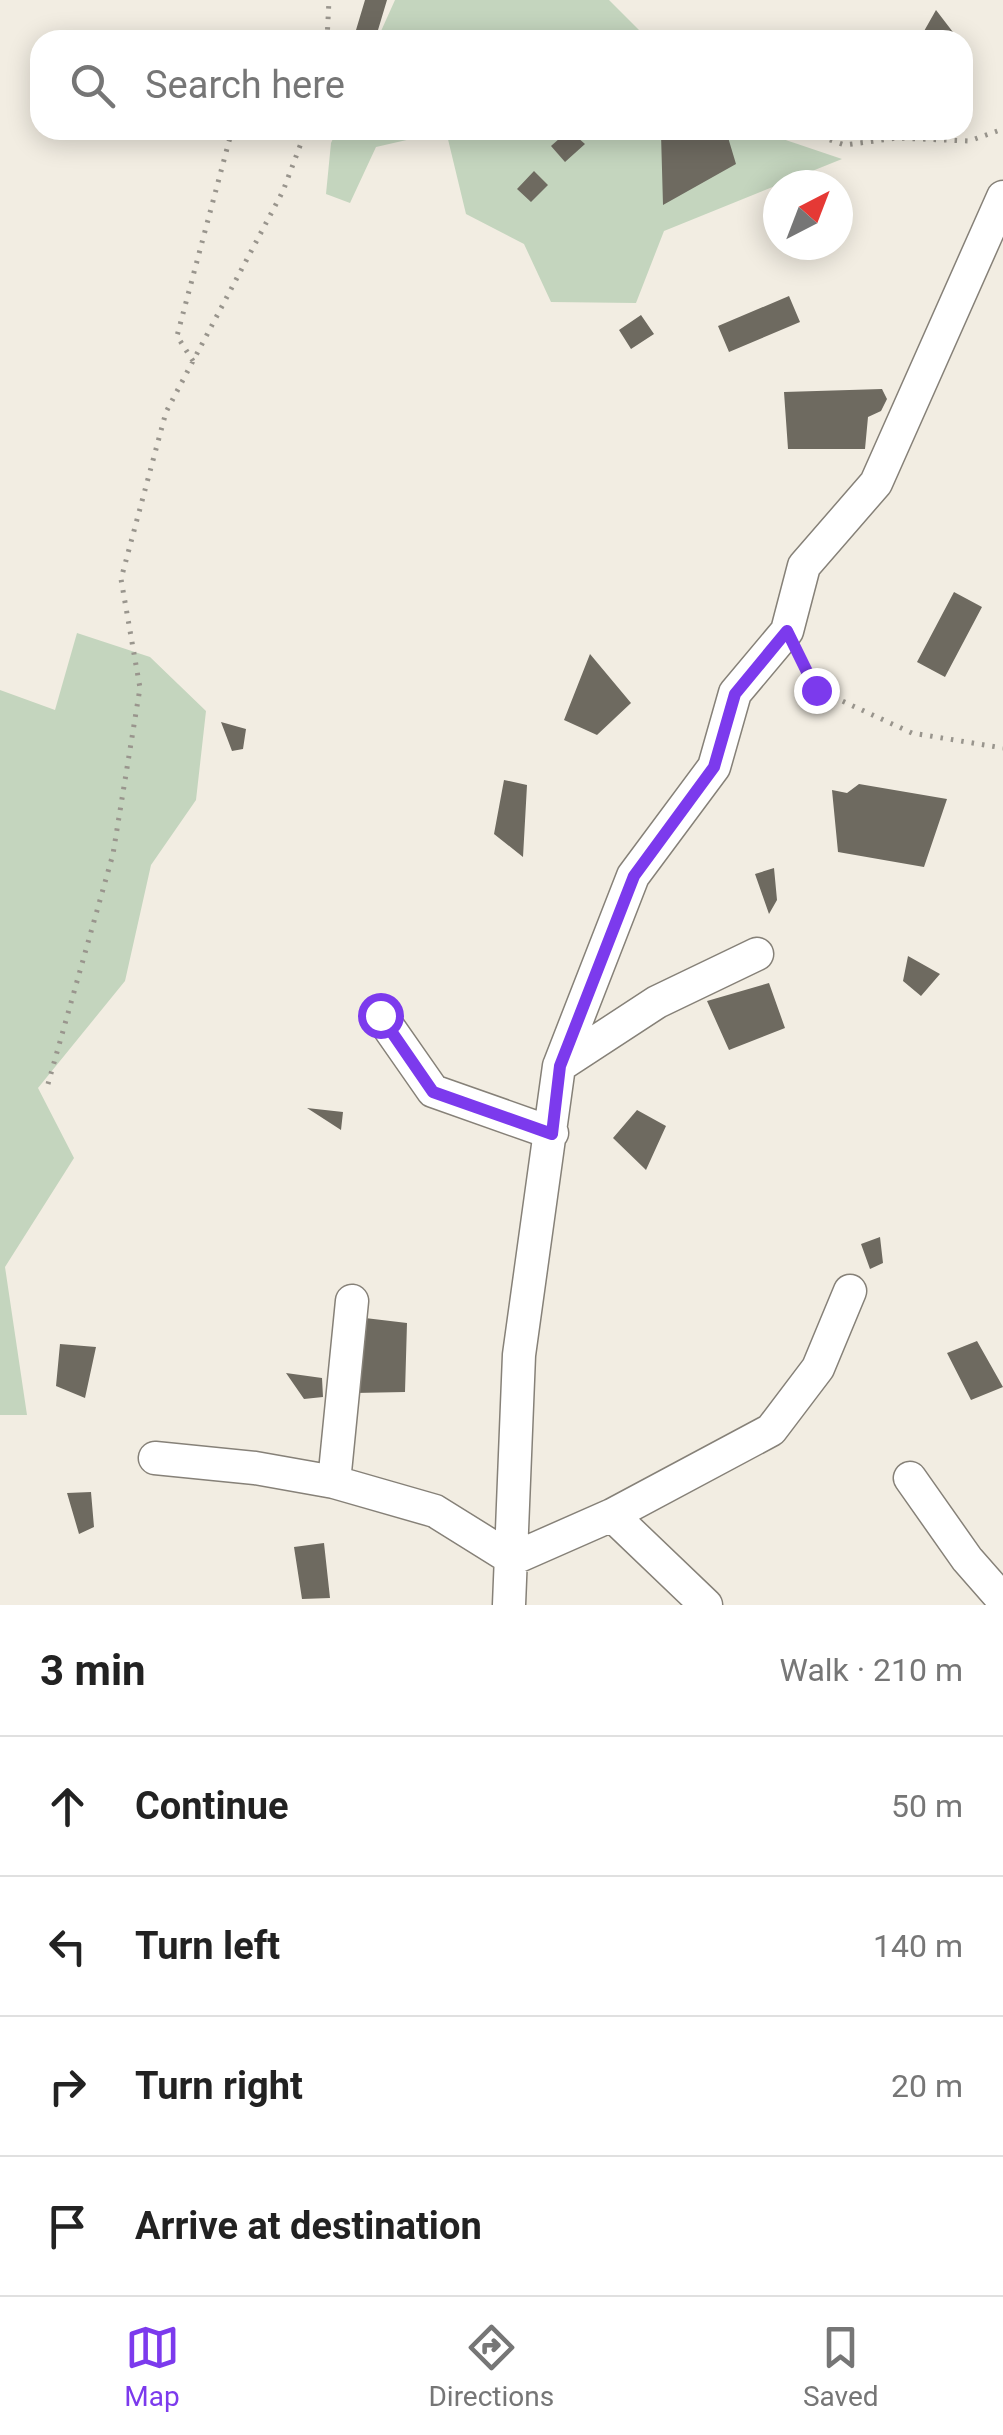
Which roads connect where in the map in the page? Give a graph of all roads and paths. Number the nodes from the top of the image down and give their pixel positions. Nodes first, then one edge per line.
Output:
1 (329, 0) edge
2 (328, 30) edge
3 (1003, 129) edge
4 (229, 140) edge
5 (302, 140) edge
6 (831, 140) edge
7 (882, 140) edge
8 (945, 140) edge
9 (972, 140) edge
10 (973, 140) edge
11 (1003, 196) edge
12 (193, 361) junction
13 (787, 631) junction
14 (1003, 748) edge
15 (757, 954) dead end
16 (380, 1015) dead end
17 (560, 1066) junction
18 (48, 1084) dead end
19 (552, 1134) junction
20 (850, 1291) dead end
21 (352, 1301) dead end
22 (155, 1458) dead end
23 (910, 1478) dead end
24 (334, 1482) junction
25 (612, 1515) junction
26 (512, 1559) junction
27 (1003, 1600) edge
28 (509, 1605) edge
29 (706, 1605) edge

1 - 2 path
3 - 10 path
4 - 12 path
5 - 12 path
6 - 7 path
8 - 9 path
11 - 13 street
12 - 18 path
13 - 14 path
13 - 17 street
15 - 17 street
16 - 19 street
17 - 19 street
19 - 26 street
20 - 25 street
21 - 24 street
22 - 24 street
23 - 27 street
24 - 26 street
25 - 26 street
25 - 29 street
26 - 28 street

